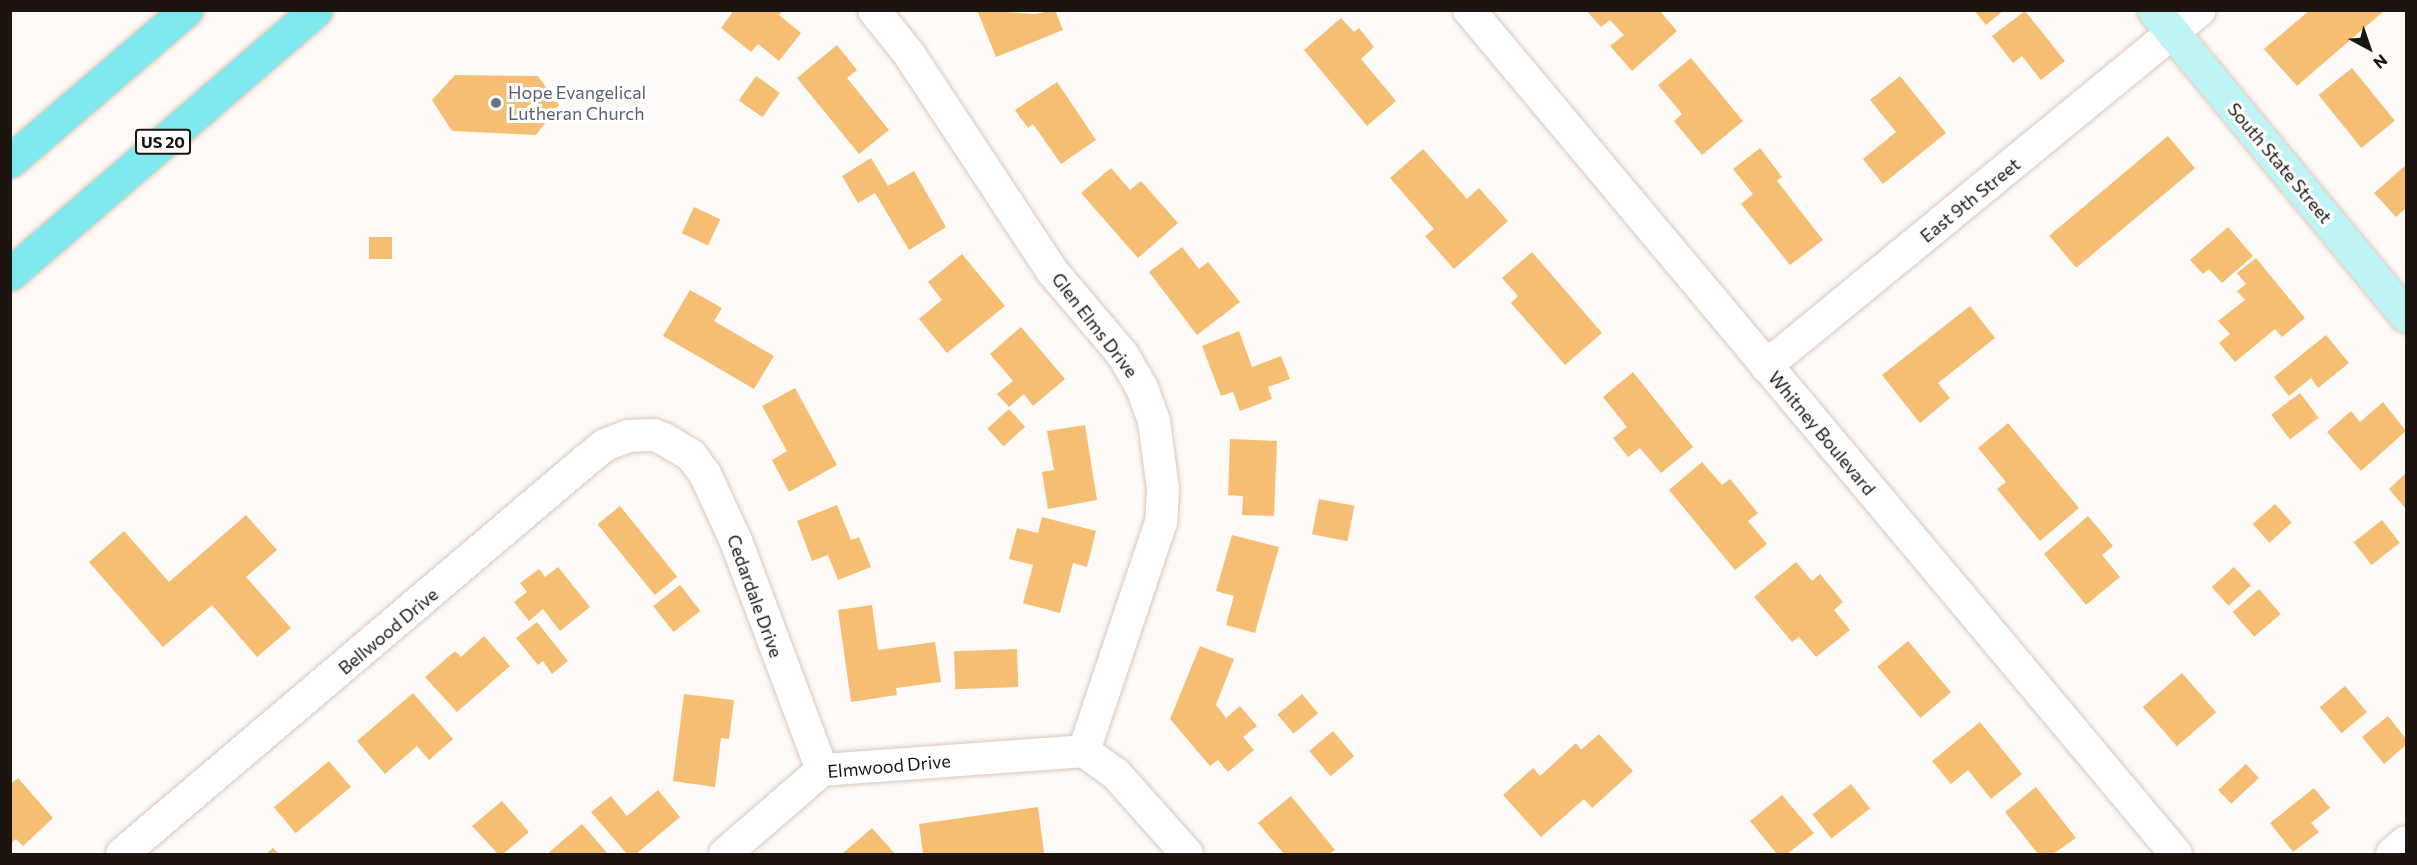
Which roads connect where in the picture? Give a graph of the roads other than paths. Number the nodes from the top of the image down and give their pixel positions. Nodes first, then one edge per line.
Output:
1 (186, 10) edge
2 (316, 10) edge
3 (874, 10) edge
4 (1470, 10) edge
5 (2200, 10) edge
6 (2164, 22) edge
7 (10, 163) edge
8 (10, 274) edge
9 (2406, 316) edge
10 (1766, 366) junction
11 (664, 439) joint
12 (1084, 751) junction
13 (822, 770) junction
14 (2406, 842) edge
15 (122, 855) edge
16 (725, 855) edge
17 (1186, 855) edge
18 (2176, 855) edge
19 (2392, 855) edge

1 - 7 main road
2 - 8 main road, US 20
3 - 12 street, Glen Elms Drive
4 - 10 street, Whitney Boulevard
5 - 6 street, East 9th Street
6 - 9 main road, South State Street
6 - 10 street, East 9th Street
10 - 18 street, Whitney Boulevard
11 - 13 street, Cedardale Drive
11 - 15 street, Bellwood Drive
12 - 13 street, Elmwood Drive
12 - 17 street
13 - 16 street, Elmwood Drive
14 - 19 street

